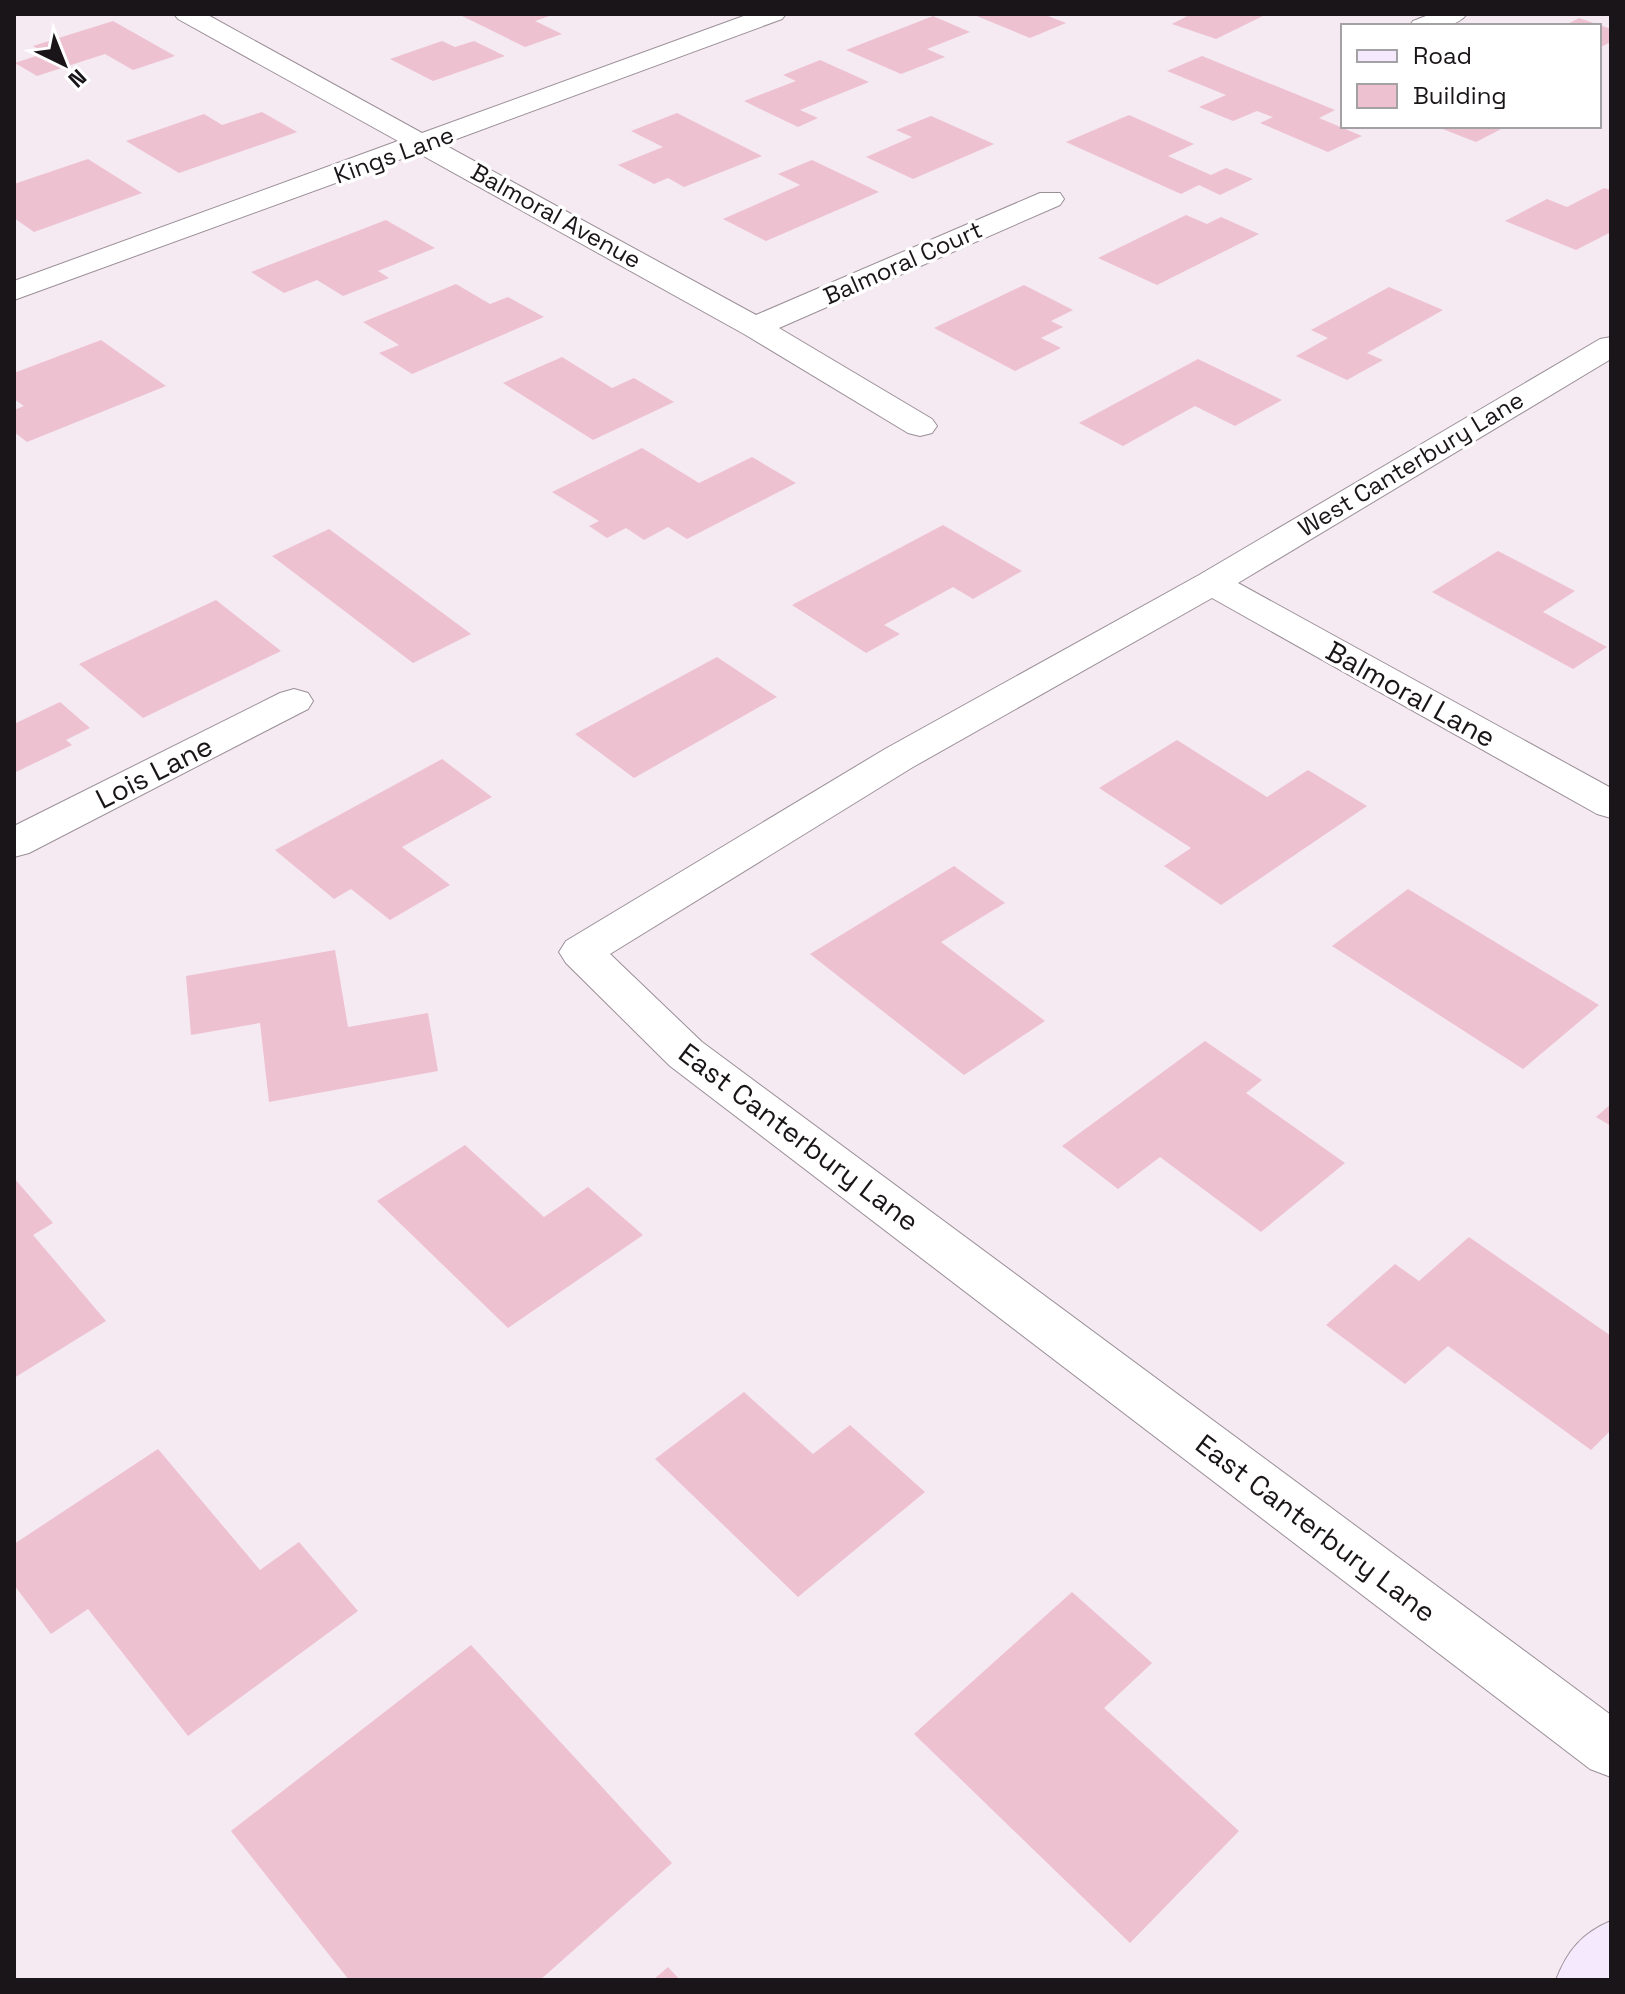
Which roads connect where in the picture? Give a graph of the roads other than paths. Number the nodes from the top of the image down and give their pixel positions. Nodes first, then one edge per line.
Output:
1 (187, 14) edge
2 (773, 14) edge
3 (1454, 14) edge
4 (1427, 24) edge
5 (425, 144) junction
6 (1050, 199) dead end
7 (14, 291) edge
8 (755, 327) junction
9 (1611, 346) edge
10 (920, 426) dead end
11 (1212, 583) junction
12 (294, 701) dead end
13 (1611, 805) edge
14 (14, 843) edge
15 (1611, 1750) edge
16 (1611, 1952) edge
17 (1587, 1980) edge

1 - 5 street, Balmoral Avenue
2 - 5 street, Kings Lane
3 - 4 street
5 - 7 street, Kings Lane
5 - 8 street, Balmoral Avenue
6 - 8 street, Balmoral Court
8 - 10 street, Balmoral Avenue
9 - 11 street, West Canterbury Lane
11 - 13 street, Balmoral Lane
11 - 15 street, East Canterbury Lane
12 - 14 street, Lois Lane
16 - 17 street

